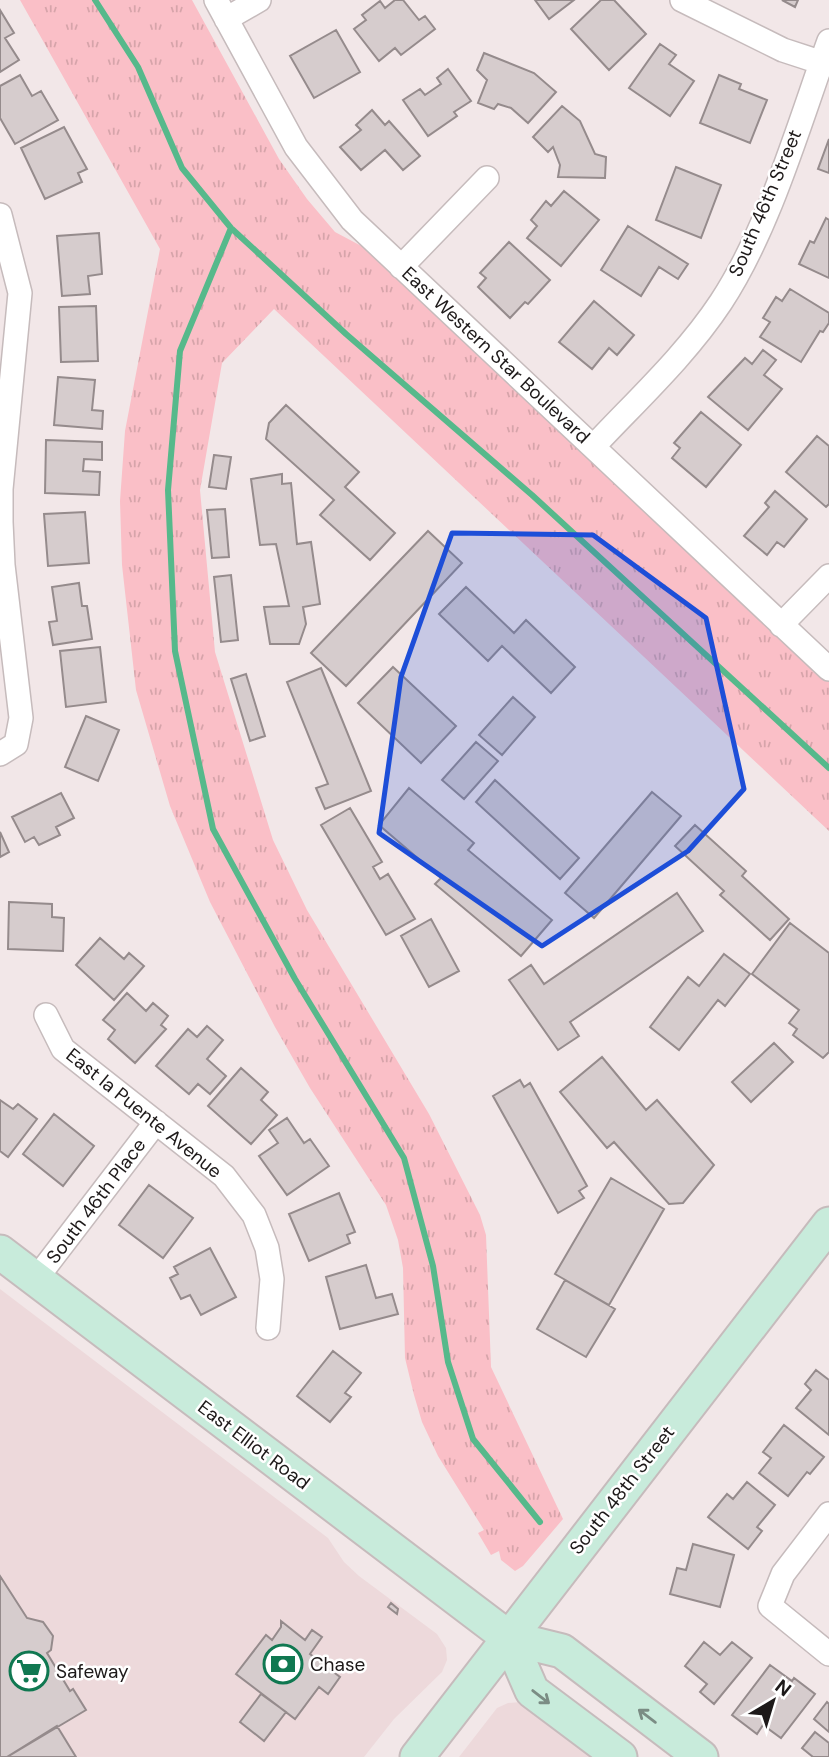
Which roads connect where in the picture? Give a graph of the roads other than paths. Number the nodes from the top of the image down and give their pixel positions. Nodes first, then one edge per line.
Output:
1 (259, 0) edge
2 (681, 0) edge
3 (221, 9) edge
4 (826, 56) edge
5 (487, 178) dead end
6 (0, 215) edge
7 (5, 258) edge
8 (401, 267) junction
9 (594, 446) junction
10 (0, 522) edge
11 (829, 576) edge
12 (782, 625) junction
13 (829, 669) edge
14 (8, 749) edge
15 (47, 1015) dead end
16 (156, 1122) junction
17 (829, 1224) edge
18 (0, 1252) edge
19 (36, 1279) junction
20 (268, 1328) dead end
21 (829, 1514) edge
22 (509, 1638) junction
23 (829, 1654) edge
24 (417, 1757) edge
25 (620, 1757) edge
26 (701, 1757) edge

1 - 3 street
2 - 4 street
3 - 8 street, East Western Star Boulevard
4 - 9 street, South 46th Street
5 - 8 street
6 - 7 street
7 - 10 street
8 - 9 street, East Western Star Boulevard
9 - 12 street, East Western Star Boulevard
10 - 14 street
11 - 12 street
12 - 13 street, East Western Star Boulevard
15 - 16 street, East la Puente Avenue
16 - 19 street, South 46th Place
16 - 20 street, East la Puente Avenue
17 - 22 main road, South 48th Street
18 - 19 main road, East Elliot Road
19 - 22 main road, East Elliot Road
21 - 23 street
22 - 24 main road, South 48th Street
22 -> 25 main road, East Elliot Road
26 -> 22 main road, East Elliot Road

